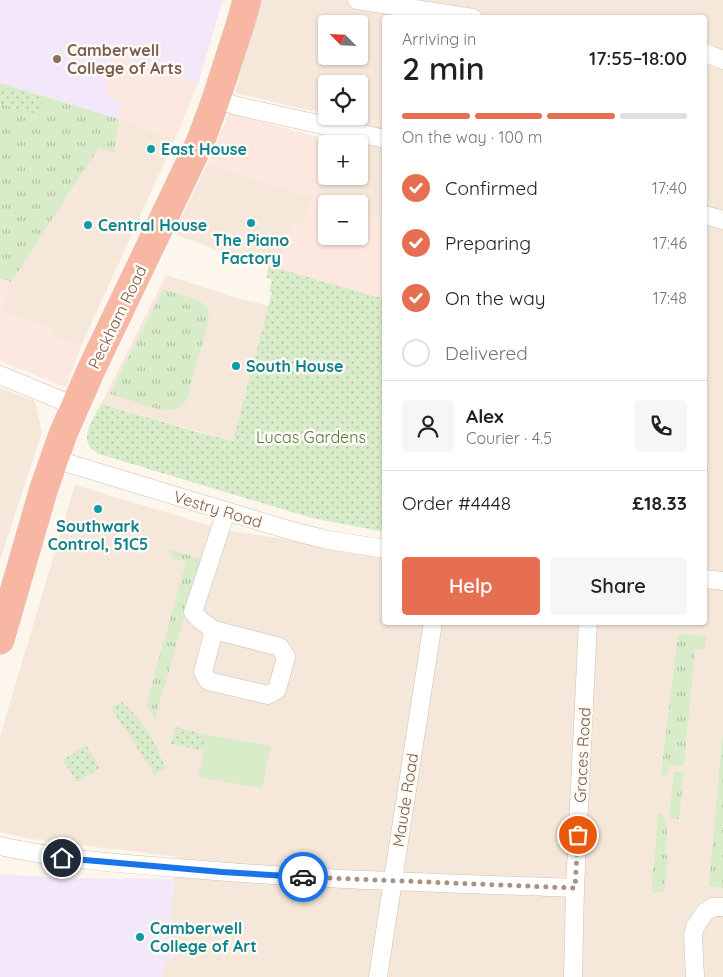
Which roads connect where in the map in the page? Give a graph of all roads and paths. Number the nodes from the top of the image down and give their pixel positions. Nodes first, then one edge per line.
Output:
1 (247, 0) edge
2 (357, 0) edge
3 (454, 15) edge
4 (707, 54) edge
5 (723, 60) edge
6 (216, 99) junction
7 (382, 138) edge
8 (707, 216) edge
9 (723, 220) edge
10 (0, 375) edge
11 (75, 406) junction
12 (54, 459) junction
13 (226, 512) junction
14 (382, 549) edge
15 (707, 579) edge
16 (723, 581) edge
17 (433, 625) edge
18 (588, 625) edge
19 (2, 627) edge
20 (214, 630) junction
21 (0, 846) edge
22 (392, 881) junction
23 (575, 888) junction
24 (723, 907) edge
25 (378, 977) edge
26 (573, 977) edge
27 (695, 977) edge

1 - 6 highway, Peckham Road
2 - 3 street
4 - 5 street
6 - 7 street
6 - 11 highway, Peckham Road
8 - 9 street
10 - 11 street
11 - 12 highway, Peckham Road
12 - 13 street, Vestry Road
12 - 19 highway, Peckham Road
13 - 14 street, Vestry Road
13 - 20 street
15 - 16 street
17 - 22 street, Maude Road
18 - 23 street, Graces Road
20 - 20 street
21 - 22 street
22 - 23 street
22 - 25 street, Maude Road
23 - 26 street, Graces Road
24 - 27 street

